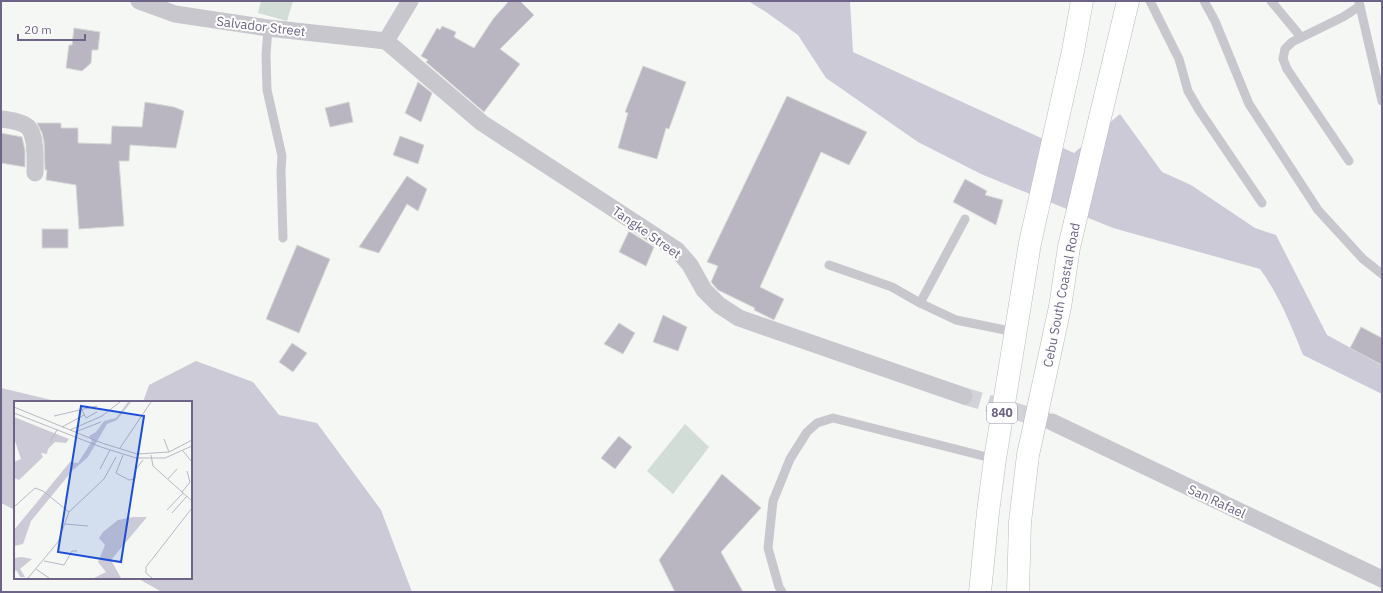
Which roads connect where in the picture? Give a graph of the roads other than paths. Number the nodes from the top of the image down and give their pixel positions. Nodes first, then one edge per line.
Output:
1 (139, 1) edge
2 (410, 1) edge
3 (1082, 1) edge
4 (1128, 1) edge
5 (1150, 1) edge
6 (1204, 1) edge
7 (1271, 1) edge
8 (1360, 4) edge
9 (268, 28) junction
10 (1301, 37) junction
11 (386, 41) junction
12 (1382, 101) edge
13 (1, 119) edge
14 (1349, 161) dead end
15 (35, 173) dead end
16 (1262, 203) dead end
17 (965, 219) dead end
18 (283, 238) dead end
19 (829, 265) dead end
20 (1382, 274) edge
21 (920, 303) junction
22 (1015, 332) junction
23 (964, 396) tunnel mouth
24 (1052, 422) tunnel mouth
25 (995, 459) junction
26 (1382, 579) edge
27 (782, 592) edge
28 (980, 592) edge
29 (1018, 592) edge

1 - 9 street, Salvador Street
2 - 11 street
3 - 22 highway, 840
4 - 29 highway, Cebu South Coastal Road / 840
5 - 16 lane
6 - 20 lane
7 - 10 lane
8 - 10 lane
8 - 12 lane
9 - 11 street, Salvador Street
9 - 18 lane
10 - 14 lane
11 - 23 street, Tangke Street
13 - 15 street
17 - 21 lane
19 - 21 lane
21 - 22 lane
22 - 25 highway, 840
24 - 26 street, San Rafael
25 - 27 lane
25 - 28 highway, 840

